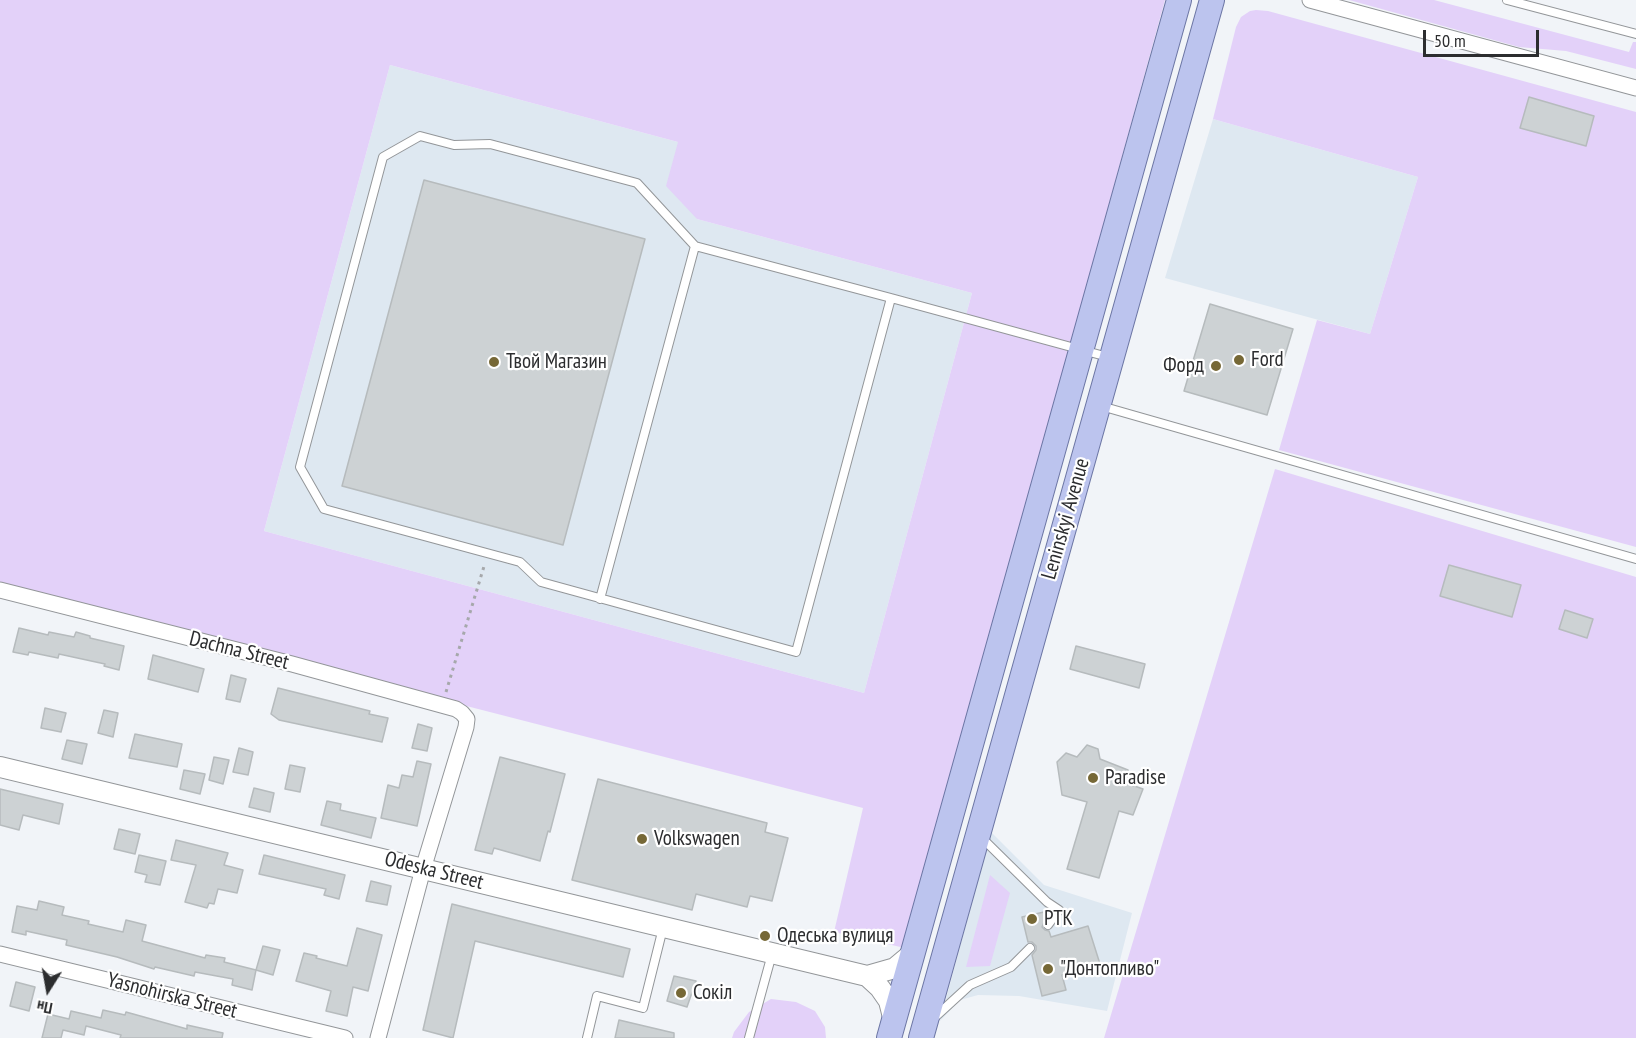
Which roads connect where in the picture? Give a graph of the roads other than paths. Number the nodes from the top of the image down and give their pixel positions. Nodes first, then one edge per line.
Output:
1 (1179, 0) edge
2 (1212, 0) edge
3 (1507, 0) edge
4 (1320, 1) edge
5 (1636, 34) edge
6 (1636, 88) edge
7 (695, 246) junction
8 (891, 298) junction
9 (1082, 350) junction
10 (1111, 358) junction
11 (1097, 405) junction
12 (1636, 559) edge
13 (0, 590) edge
14 (600, 599) junction
15 (0, 767) edge
16 (978, 834) junction
17 (423, 868) junction
18 (1048, 925) dead end
19 (664, 928) junction
20 (1030, 948) dead end
21 (773, 953) junction
22 (913, 953) junction
23 (0, 954) edge
24 (867, 976) junction
25 (891, 1029) edge
26 (923, 1033) edge
27 (345, 1038) edge
28 (378, 1038) edge
29 (587, 1038) edge
30 (749, 1038) edge

1 - 9 main road, Leninskyi Avenue
2 - 10 main road, Leninskyi Avenue
3 - 5 lane
4 - 6 street
7 - 8 lane
7 - 14 lane
7 - 14 lane
8 - 9 lane
8 - 14 lane
9 - 10 lane
9 - 22 main road, Leninskyi Avenue
10 - 11 main road, Leninskyi Avenue
11 - 12 lane
11 - 16 main road, Leninskyi Avenue
13 - 17 street, Dachna Street
15 - 17 street, Odeska Street
16 - 18 lane
16 - 26 main road, Leninskyi Avenue
17 - 19 street, Odeska Street
17 - 28 street
19 - 21 street, Odeska Street
19 - 29 lane
20 - 26 lane
21 - 24 street, Odeska Street
21 - 30 lane
22 - 24 street
22 - 25 main road, Leninskyi Avenue
23 - 27 street, Yasnohirska Street
24 - 25 street

